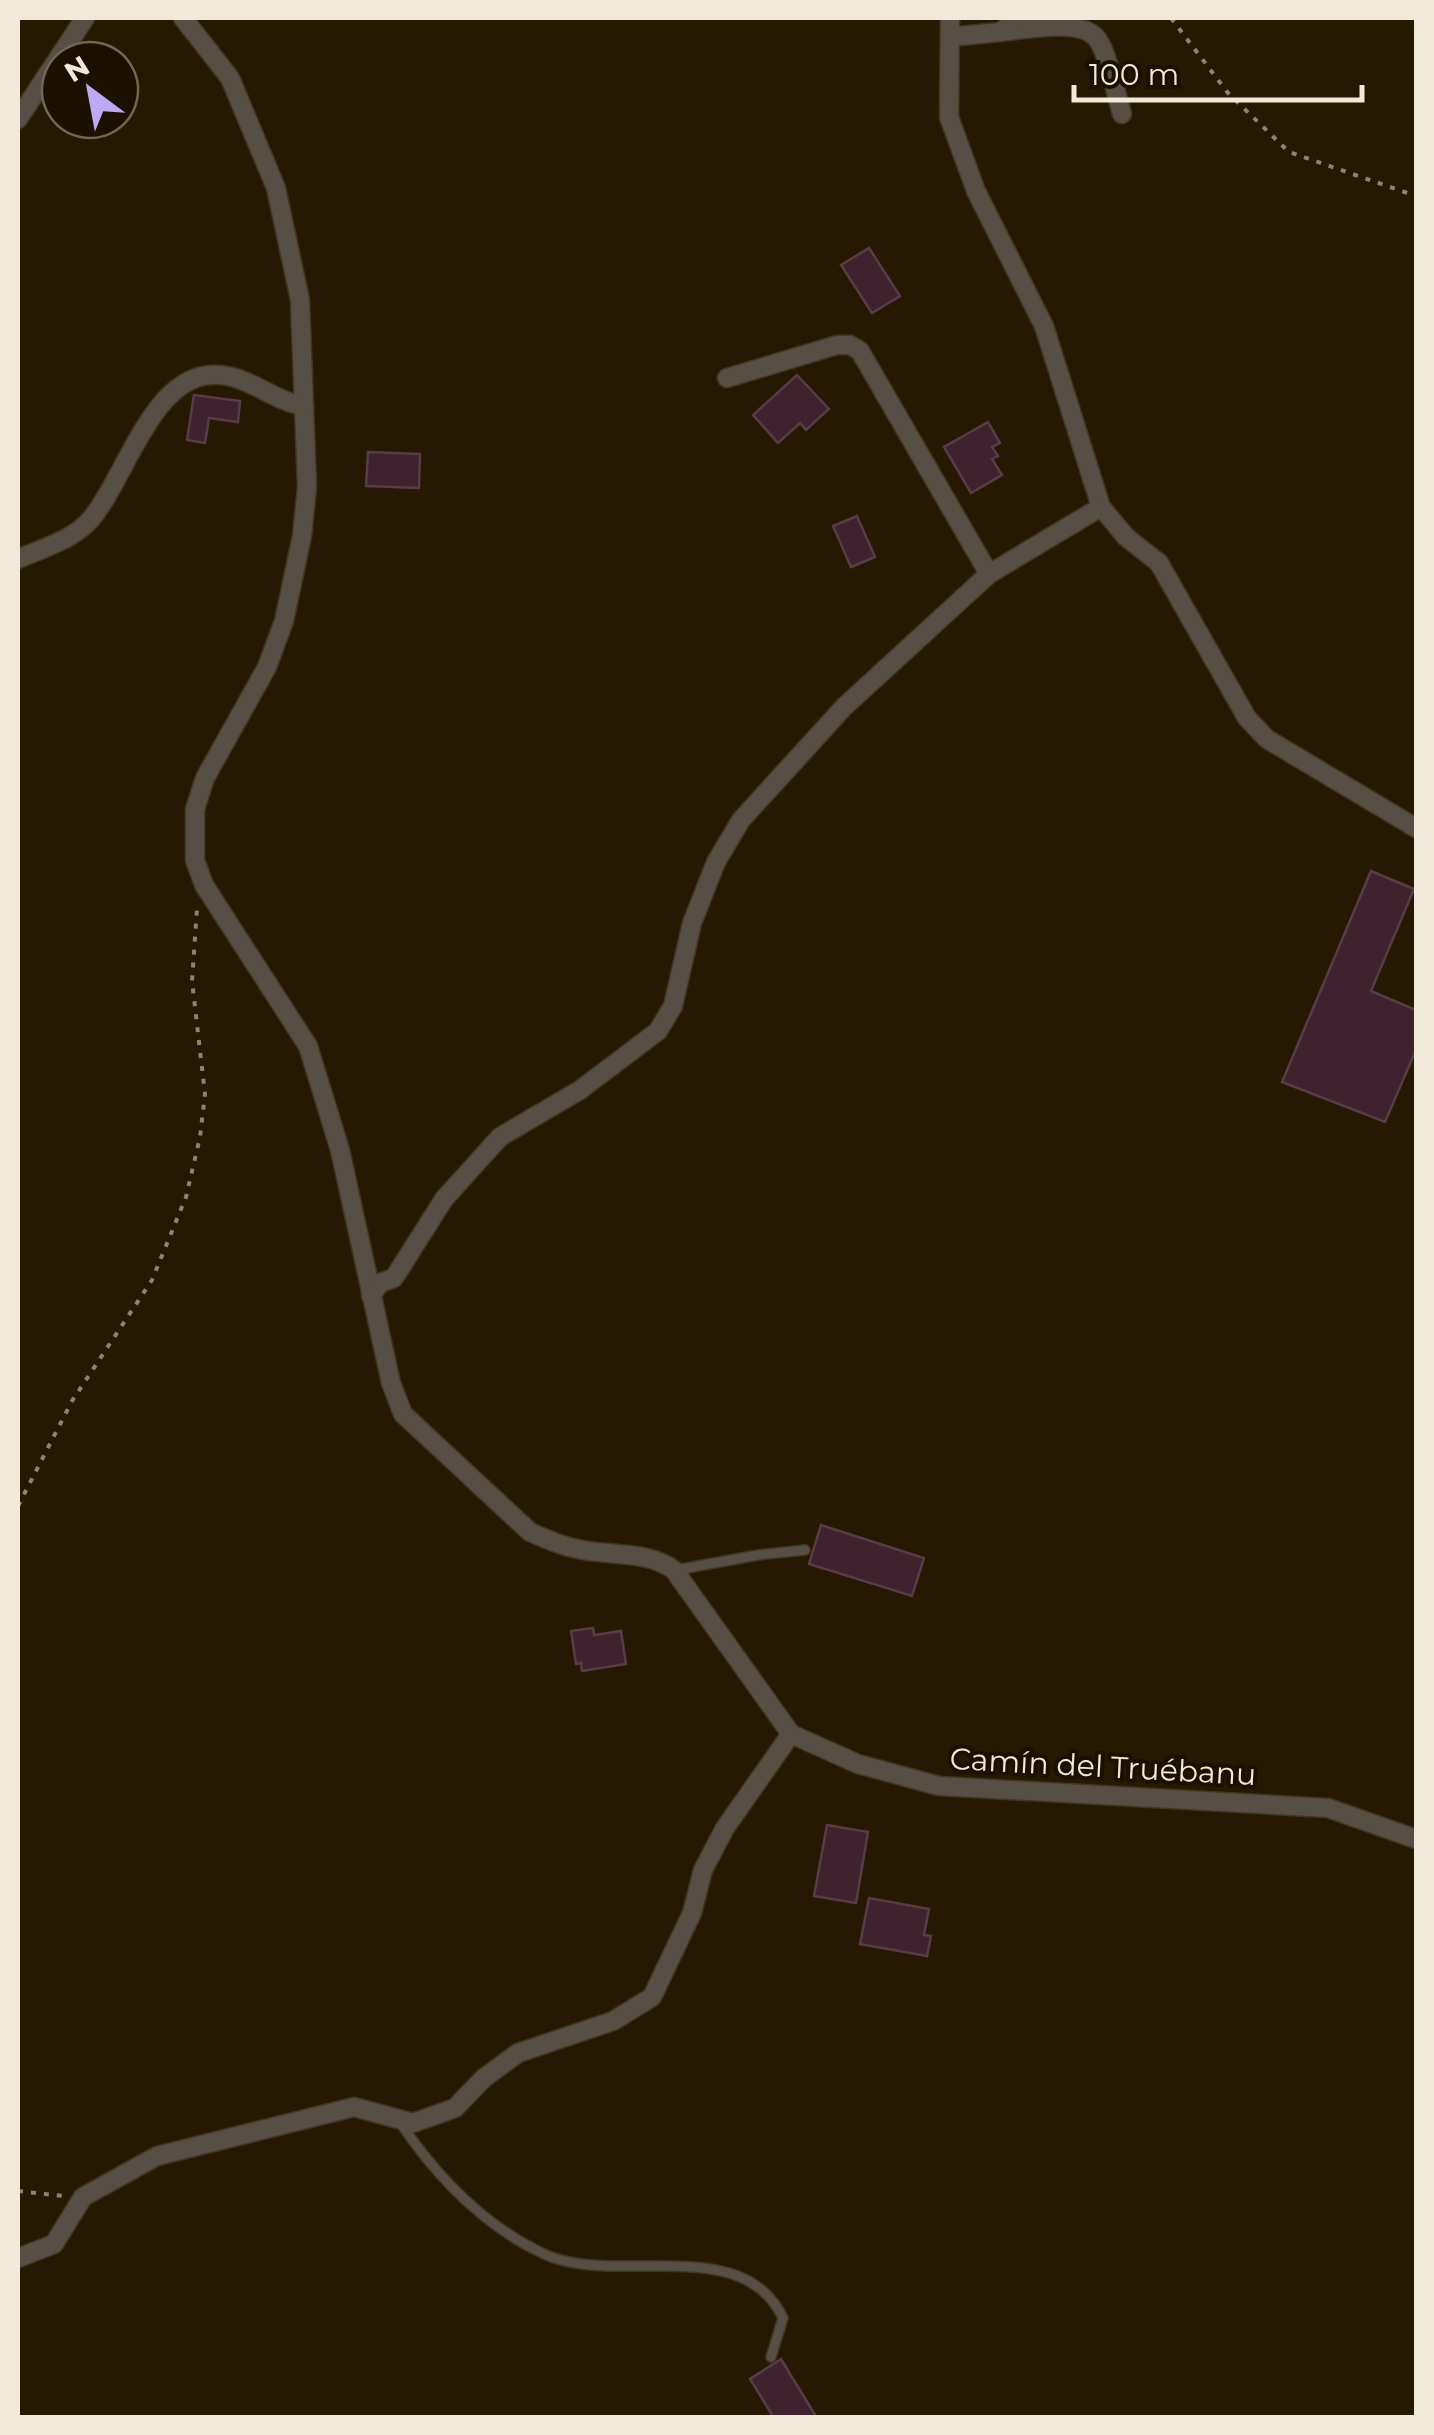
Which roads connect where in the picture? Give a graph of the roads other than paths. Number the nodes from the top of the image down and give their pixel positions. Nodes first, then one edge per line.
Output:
1 (85, 18) edge
2 (183, 18) edge
3 (950, 18) edge
4 (1020, 18) edge
5 (1000, 32) junction
6 (950, 37) junction
7 (1122, 114) dead end
8 (18, 119) edge
9 (726, 378) dead end
10 (304, 406) junction
11 (1101, 507) junction
12 (18, 558) edge
13 (989, 574) junction
14 (1416, 828) edge
15 (371, 1296) junction
16 (805, 1550) dead end
17 (674, 1570) junction
18 (791, 1734) junction
19 (1416, 1839) edge
20 (397, 2118) junction
21 (18, 2258) edge
22 (771, 2357) dead end

1 - 8 street
2 - 10 street
3 - 6 street
4 - 5 street
5 - 6 street
5 - 7 street
6 - 11 street
9 - 13 street
10 - 12 street
10 - 15 street
11 - 13 street
11 - 14 street
13 - 15 street
15 - 17 street
16 - 17 lane
17 - 18 street
18 - 19 street, Camín del Truébanu
18 - 20 street
20 - 21 street
20 - 22 lane

